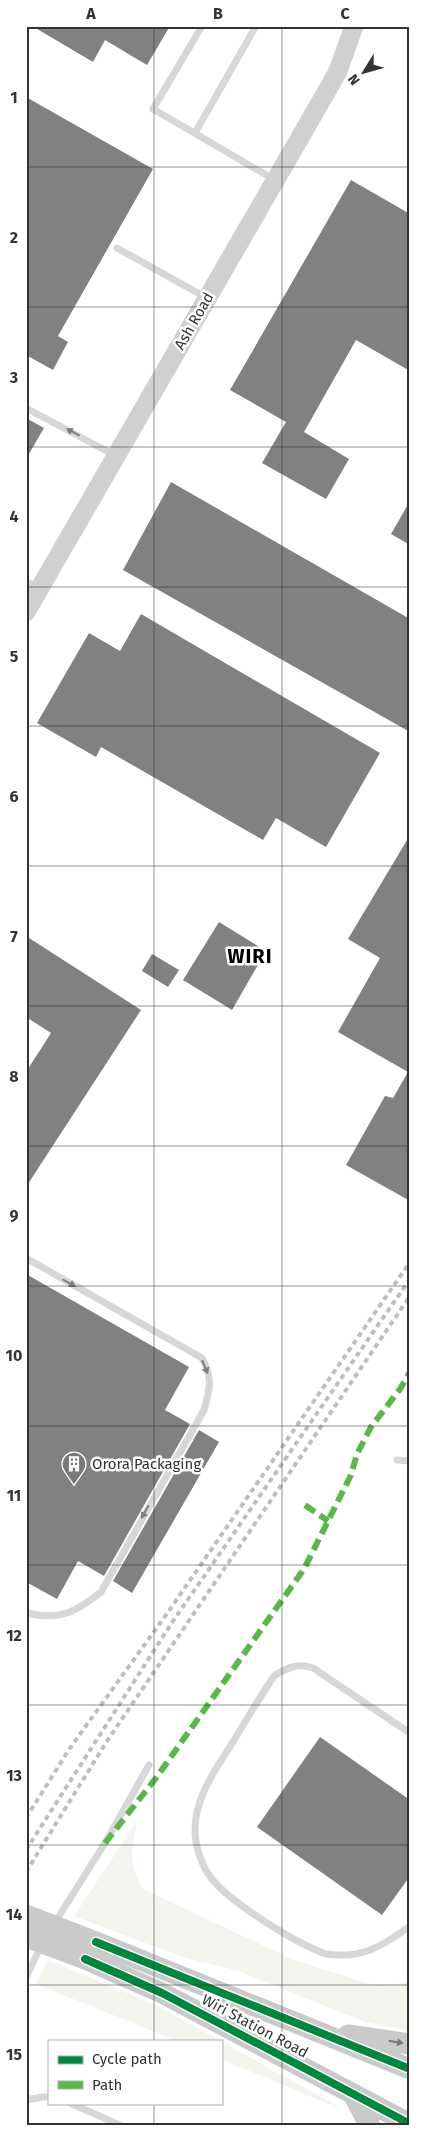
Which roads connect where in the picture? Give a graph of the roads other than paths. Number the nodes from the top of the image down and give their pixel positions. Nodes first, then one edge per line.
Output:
1 (202, 26) edge
2 (256, 26) edge
3 (354, 26) edge
4 (195, 133) junction
5 (275, 180) junction
6 (117, 248) dead end
7 (207, 298) junction
8 (26, 408) edge
9 (116, 456) junction
10 (33, 585) edge
11 (26, 612) edge
12 (26, 1258) edge
13 (397, 1460) dead end
14 (410, 1461) edge
15 (26, 1613) edge
16 (410, 1733) edge
17 (149, 1765) dead end
18 (26, 1916) edge
19 (410, 1926) edge
20 (51, 1930) dead end
21 (36, 1938) edge
22 (90, 1951) junction
23 (26, 1977) edge
24 (297, 2024) junction
25 (410, 2044) edge
26 (410, 2069) edge
27 (353, 2094) junction
28 (48, 2098) edge
29 (26, 2100) edge
30 (72, 2104) edge
31 (410, 2124) edge
32 (122, 2126) edge
33 (370, 2126) edge

1 - 4 lane
2 - 4 lane
3 - 5 main road, Ash Road
4 - 5 lane
5 - 7 main road, Ash Road
6 - 7 lane
7 - 9 main road, Ash Road
9 -> 8 lane
9 - 10 main road, Ash Road
10 - 11 main road, Ash Road
12 -> 15 lane
13 - 14 lane
16 - 19 lane
17 - 20 lane
18 - 22 main road, Wiri Station Road, bridge
21 - 22 main road, Wiri Station Road, bridge
21 - 23 lane
22 - 24 main road, Wiri Station Road
22 - 27 main road, Wiri Station Road
24 -> 25 main road
24 - 26 main road, Wiri Station Road
27 - 31 main road, Wiri Station Road
27 - 33 main road
28 - 29 lane
30 - 32 lane

